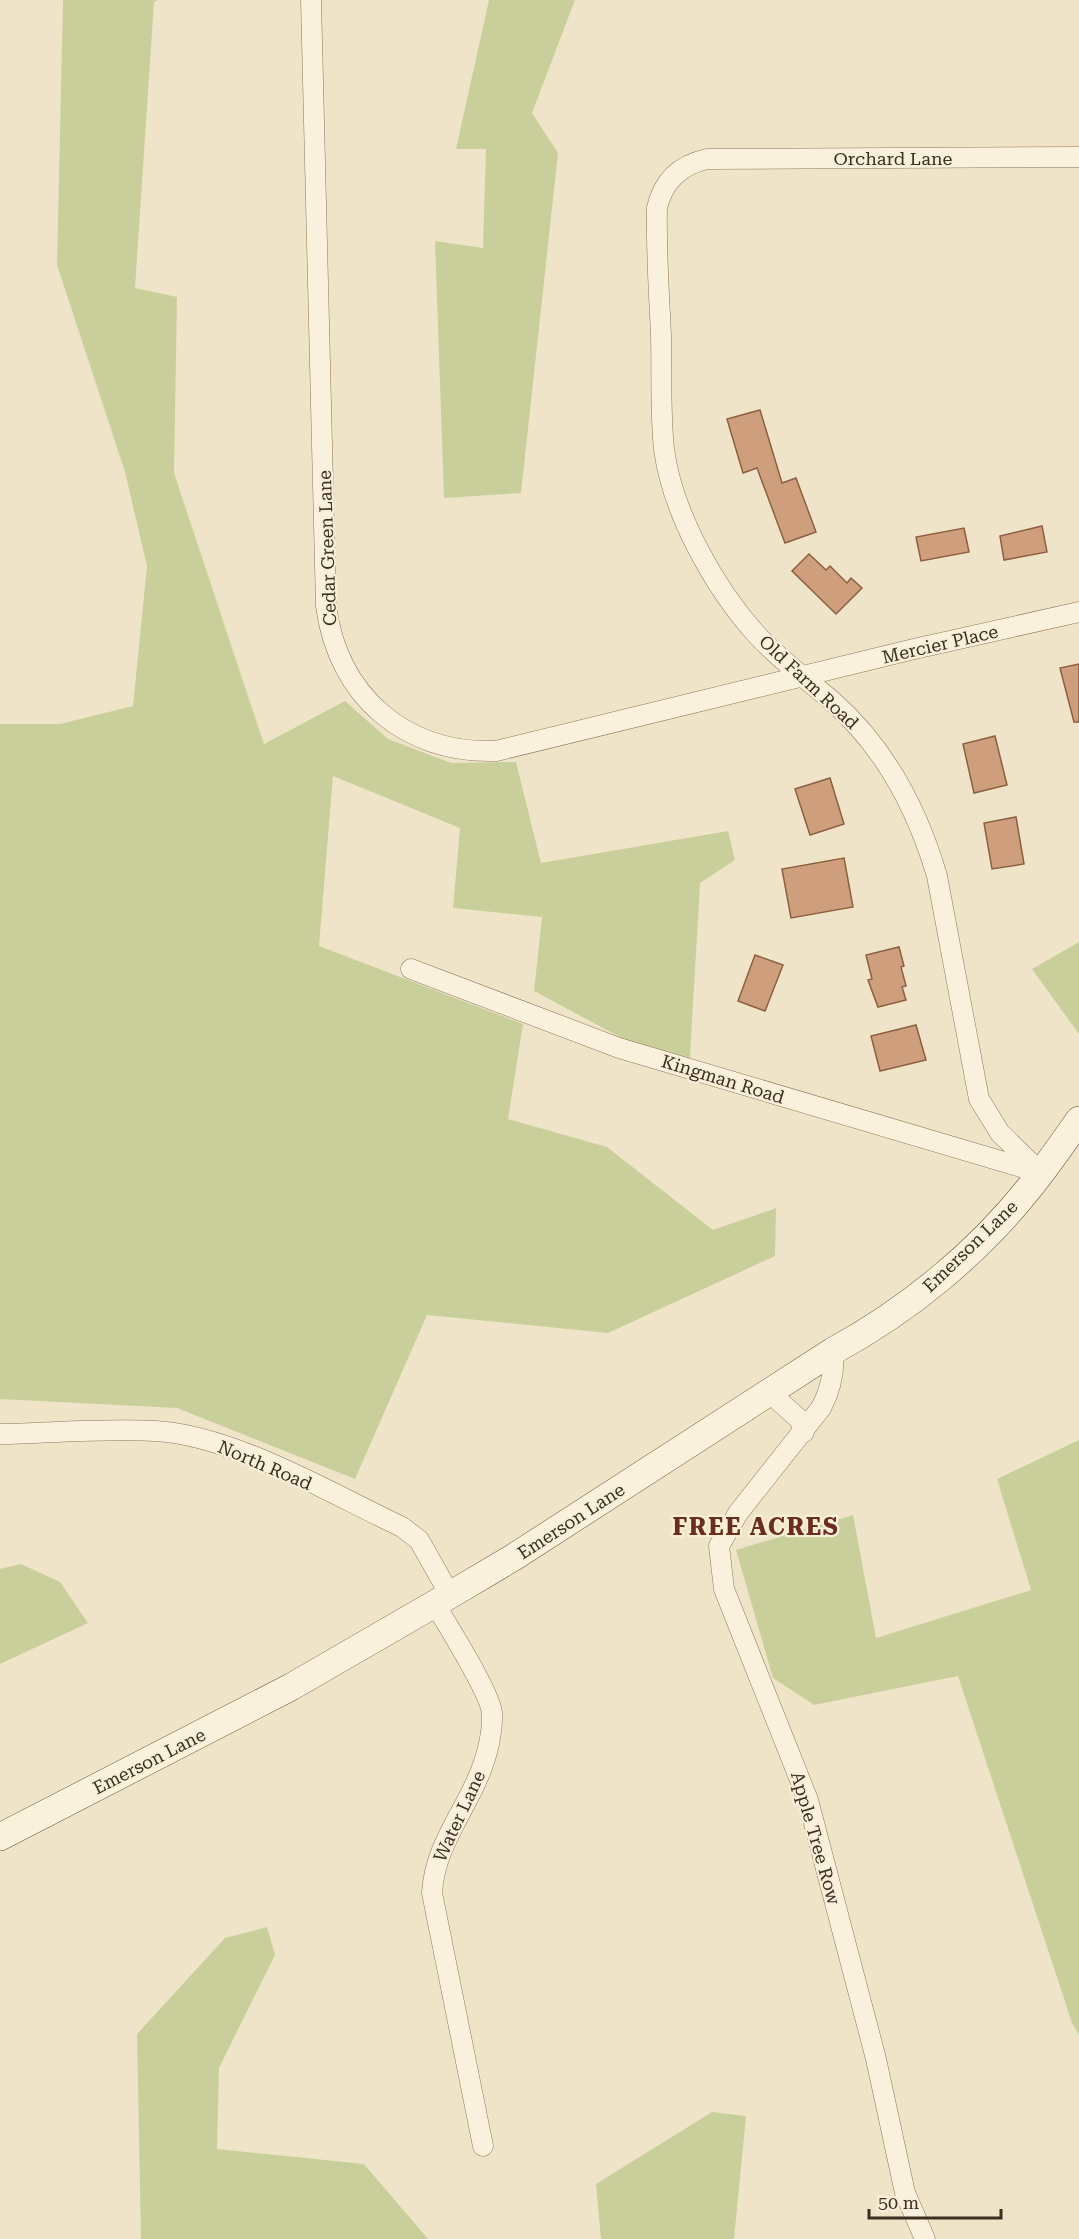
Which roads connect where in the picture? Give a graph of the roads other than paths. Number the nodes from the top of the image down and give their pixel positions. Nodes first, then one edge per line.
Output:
1 (311, 0) edge
2 (1079, 157) edge
3 (707, 159) joint
4 (1079, 612) edge
5 (801, 677) junction
6 (411, 969) dead end
7 (1079, 1120) edge
8 (1041, 1173) junction
9 (833, 1351) junction
10 (770, 1392) junction
11 (804, 1432) junction
12 (0, 1434) edge
13 (443, 1599) junction
14 (0, 1837) edge
15 (483, 2146) dead end
16 (925, 2239) edge

1 - 5 street, Cedar Green Lane
2 - 3 street, Orchard Lane
3 - 5 street, Old Farm Road
4 - 5 street, Mercier Place
5 - 8 street, Old Farm Road
6 - 8 street, Kingman Road
7 - 8 street, Emerson Lane
8 - 9 street, Emerson Lane
9 - 10 street, Emerson Lane
9 - 11 street, Apple Tree Row
10 - 11 street
10 - 13 street, Emerson Lane
11 - 16 street, Apple Tree Row
12 - 13 street, North Road
13 - 14 street, Emerson Lane
13 - 15 street, Water Lane

